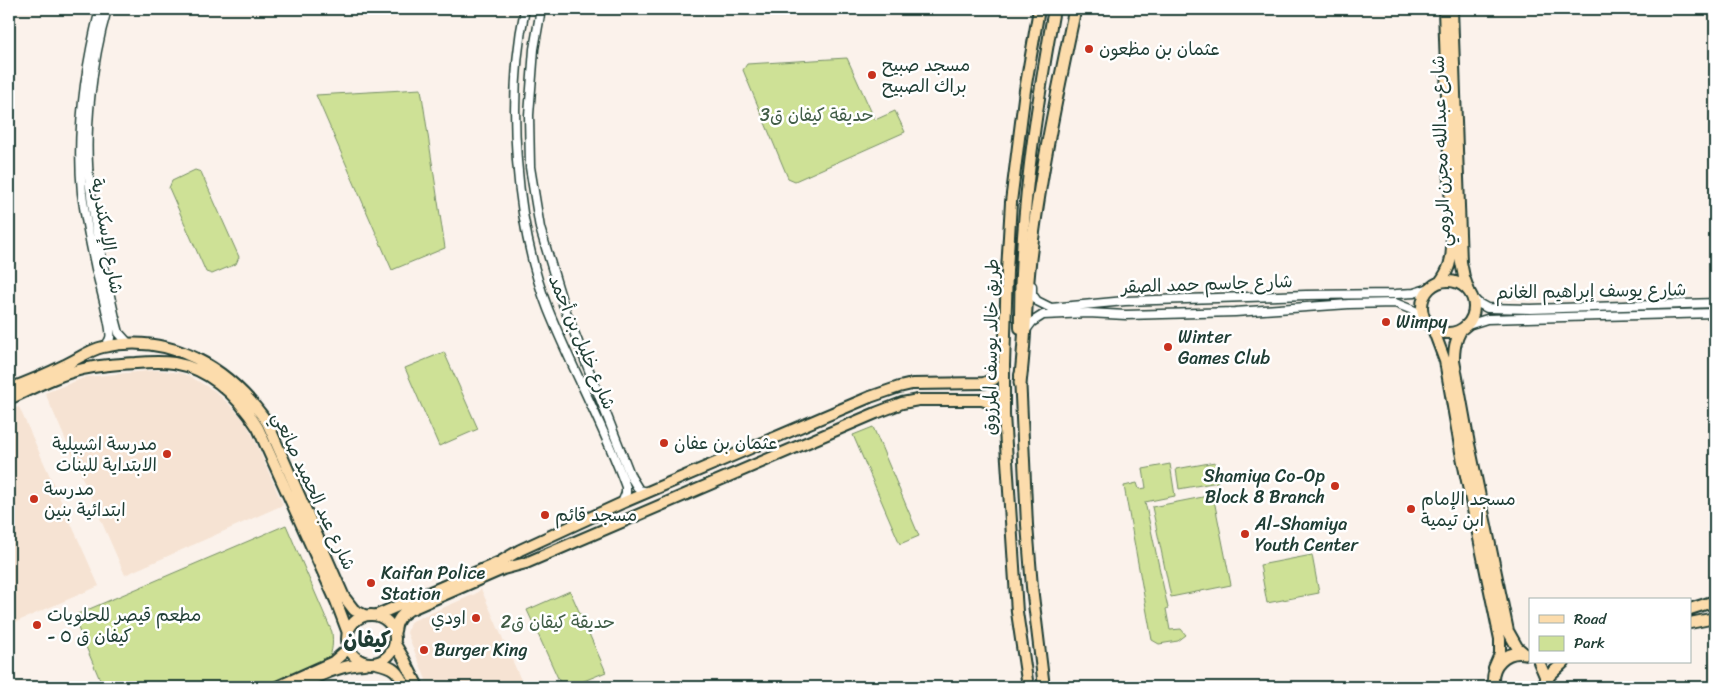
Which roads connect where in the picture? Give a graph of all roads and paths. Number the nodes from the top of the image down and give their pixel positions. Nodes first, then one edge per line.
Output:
1 (100, 9) edge
2 (107, 9) edge
3 (525, 9) edge
4 (541, 9) edge
5 (1040, 9) edge
6 (1054, 9) edge
7 (1075, 9) edge
8 (1444, 9) edge
9 (1452, 9) edge
10 (519, 45) junction
11 (534, 49) junction
12 (516, 88) junction
13 (1025, 90) junction
14 (530, 91) junction
15 (1029, 175) junction
16 (540, 228) junction
17 (527, 230) junction
18 (1031, 251) junction
19 (1440, 282) junction
20 (557, 286) junction
21 (1430, 288) junction
22 (542, 290) junction
23 (1470, 294) junction
24 (1278, 296) junction
25 (1125, 301) junction
26 (1715, 303) edge
27 (563, 304) junction
28 (548, 308) junction
29 (1279, 309) junction
30 (1715, 313) edge
31 (1126, 315) junction
32 (111, 319) junction
33 (1429, 325) junction
34 (1464, 327) junction
35 (1024, 334) junction
36 (129, 344) junction
37 (150, 344) junction
38 (103, 347) junction
39 (86, 354) junction
40 (150, 362) junction
41 (1004, 365) junction
42 (92, 367) junction
43 (593, 378) junction
44 (962, 383) junction
45 (1020, 383) junction
46 (580, 384) junction
47 (9, 389) edge
48 (886, 392) junction
49 (870, 397) junction
50 (9, 399) edge
51 (962, 400) junction
52 (892, 407) junction
53 (876, 413) junction
54 (1004, 415) junction
55 (698, 470) junction
56 (678, 479) junction
57 (707, 485) junction
58 (648, 492) junction
59 (685, 494) junction
60 (622, 503) junction
61 (1010, 515) junction
62 (588, 518) junction
63 (570, 526) junction
64 (596, 533) junction
65 (578, 541) junction
66 (520, 550) junction
67 (526, 563) junction
68 (1032, 587) junction
69 (1715, 601) edge
70 (1692, 607) edge
71 (364, 615) junction
72 (377, 615) junction
73 (1715, 618) edge
74 (1692, 624) edge
75 (395, 631) junction
76 (348, 633) junction
77 (396, 644) junction
78 (349, 648) junction
79 (1527, 654) edge
80 (373, 663) junction
81 (1540, 664) edge
82 (1561, 664) edge
83 (1492, 680) edge
84 (1544, 685) edge
85 (276, 687) edge
86 (295, 687) edge
87 (405, 687) edge
88 (418, 687) edge
89 (1028, 687) edge
90 (1044, 687) edge

1 - 32 street, شارع الإسكندرية
2 - 32 street, شارع الإسكندرية
3 - 10 street, شارع خليل بن أحمد
4 - 11 street, شارع خليل بن أحمد
5 - 13 main road, طريق خالد يوسف المرزوق
6 - 15 main road, طريق خالد يوسف المرزوق
7 - 18 highway
8 - 19 main road, شارع عبدالله مجرن الرومي
9 - 23 main road, شارع عبدالله مجرن الرومي
10 - 11 street
10 - 12 street, شارع خليل بن أحمد
11 - 14 street, شارع خليل بن أحمد
12 - 14 street
12 - 17 street, شارع خليل بن أحمد
13 - 15 main road
13 - 41 main road, طريق خالد يوسف المرزوق
14 - 16 street, شارع خليل بن أحمد
15 - 45 main road, طريق خالد يوسف المرزوق
16 - 17 street
16 - 20 street, شارع خليل بن أحمد
17 - 22 street, شارع خليل بن أحمد
18 - 25 street, شارع جاسم حمد الصقر
18 - 35 highway
19 - 21 main road
19 - 23 main road
20 - 22 street
20 - 27 street, شارع خليل بن أحمد
21 - 24 street, شارع جاسم حمد الصقر
21 - 33 main road
22 - 28 street, شارع خليل بن أحمد
23 - 26 street, شارع يوسف إبراهيم الغانم
23 - 34 main road
24 - 25 street, شارع جاسم حمد الصقر
24 - 29 street
25 - 31 street
27 - 28 street
27 - 43 street, شارع خليل بن أحمد
28 - 46 street, شارع خليل بن أحمد
29 - 31 street, شارع جاسم حمد الصقر
29 - 33 street, شارع جاسم حمد الصقر
30 - 34 street, شارع يوسف إبراهيم الغانم
31 - 35 street, شارع جاسم حمد الصقر
32 - 36 street, شارع الإسكندرية
32 - 38 street, شارع الإسكندرية
33 - 34 main road
33 - 83 main road
34 - 79 main road
35 - 45 highway
36 - 37 main road, شارع عبد الحميد صانعي
36 - 38 main road, شارع عبد الحميد صانعي
37 - 40 main road
37 - 71 main road, شارع عبد الحميد صانعي
38 - 39 main road, شارع عبد الحميد صانعي
39 - 42 main road
39 - 47 main road, شارع عبد الحميد صانعي
40 - 42 main road, شارع عبد الحميد صانعي
40 - 76 main road, شارع عبد الحميد صانعي
41 - 44 main road
41 - 54 main road, طريق خالد يوسف المرزوق
42 - 50 main road, شارع عبد الحميد صانعي
43 - 46 street
43 - 58 street, شارع خليل بن أحمد
44 - 48 main road
44 - 51 main road
45 - 68 main road, طريق خالد يوسف المرزوق
46 - 60 street, شارع خليل بن أحمد
48 - 49 main road
48 - 52 main road
49 - 53 main road
49 - 55 main road
51 - 52 main road
51 - 54 main road
52 - 53 main road
53 - 57 main road
54 - 61 main road, طريق خالد يوسف المرزوق
55 - 56 main road
55 - 57 main road
56 - 58 main road
56 - 59 main road
57 - 59 main road
58 - 60 main road
59 - 64 main road
60 - 62 main road
61 - 68 main road
61 - 89 main road, طريق خالد يوسف المرزوق
62 - 63 main road
62 - 64 main road
63 - 65 main road
63 - 66 main road
64 - 65 main road
65 - 67 main road
66 - 67 main road
66 - 72 main road
67 - 75 main road
68 - 90 main road, طريق خالد يوسف المرزوق
69 - 70 main road
71 - 72 main road
71 - 76 main road
72 - 75 main road
73 - 74 main road
75 - 77 main road
76 - 78 main road
77 - 80 main road
77 - 88 main road
78 - 80 main road
78 - 85 main road
79 - 83 main road
80 - 86 main road
80 - 87 main road
81 - 84 main road
82 - 84 main road

